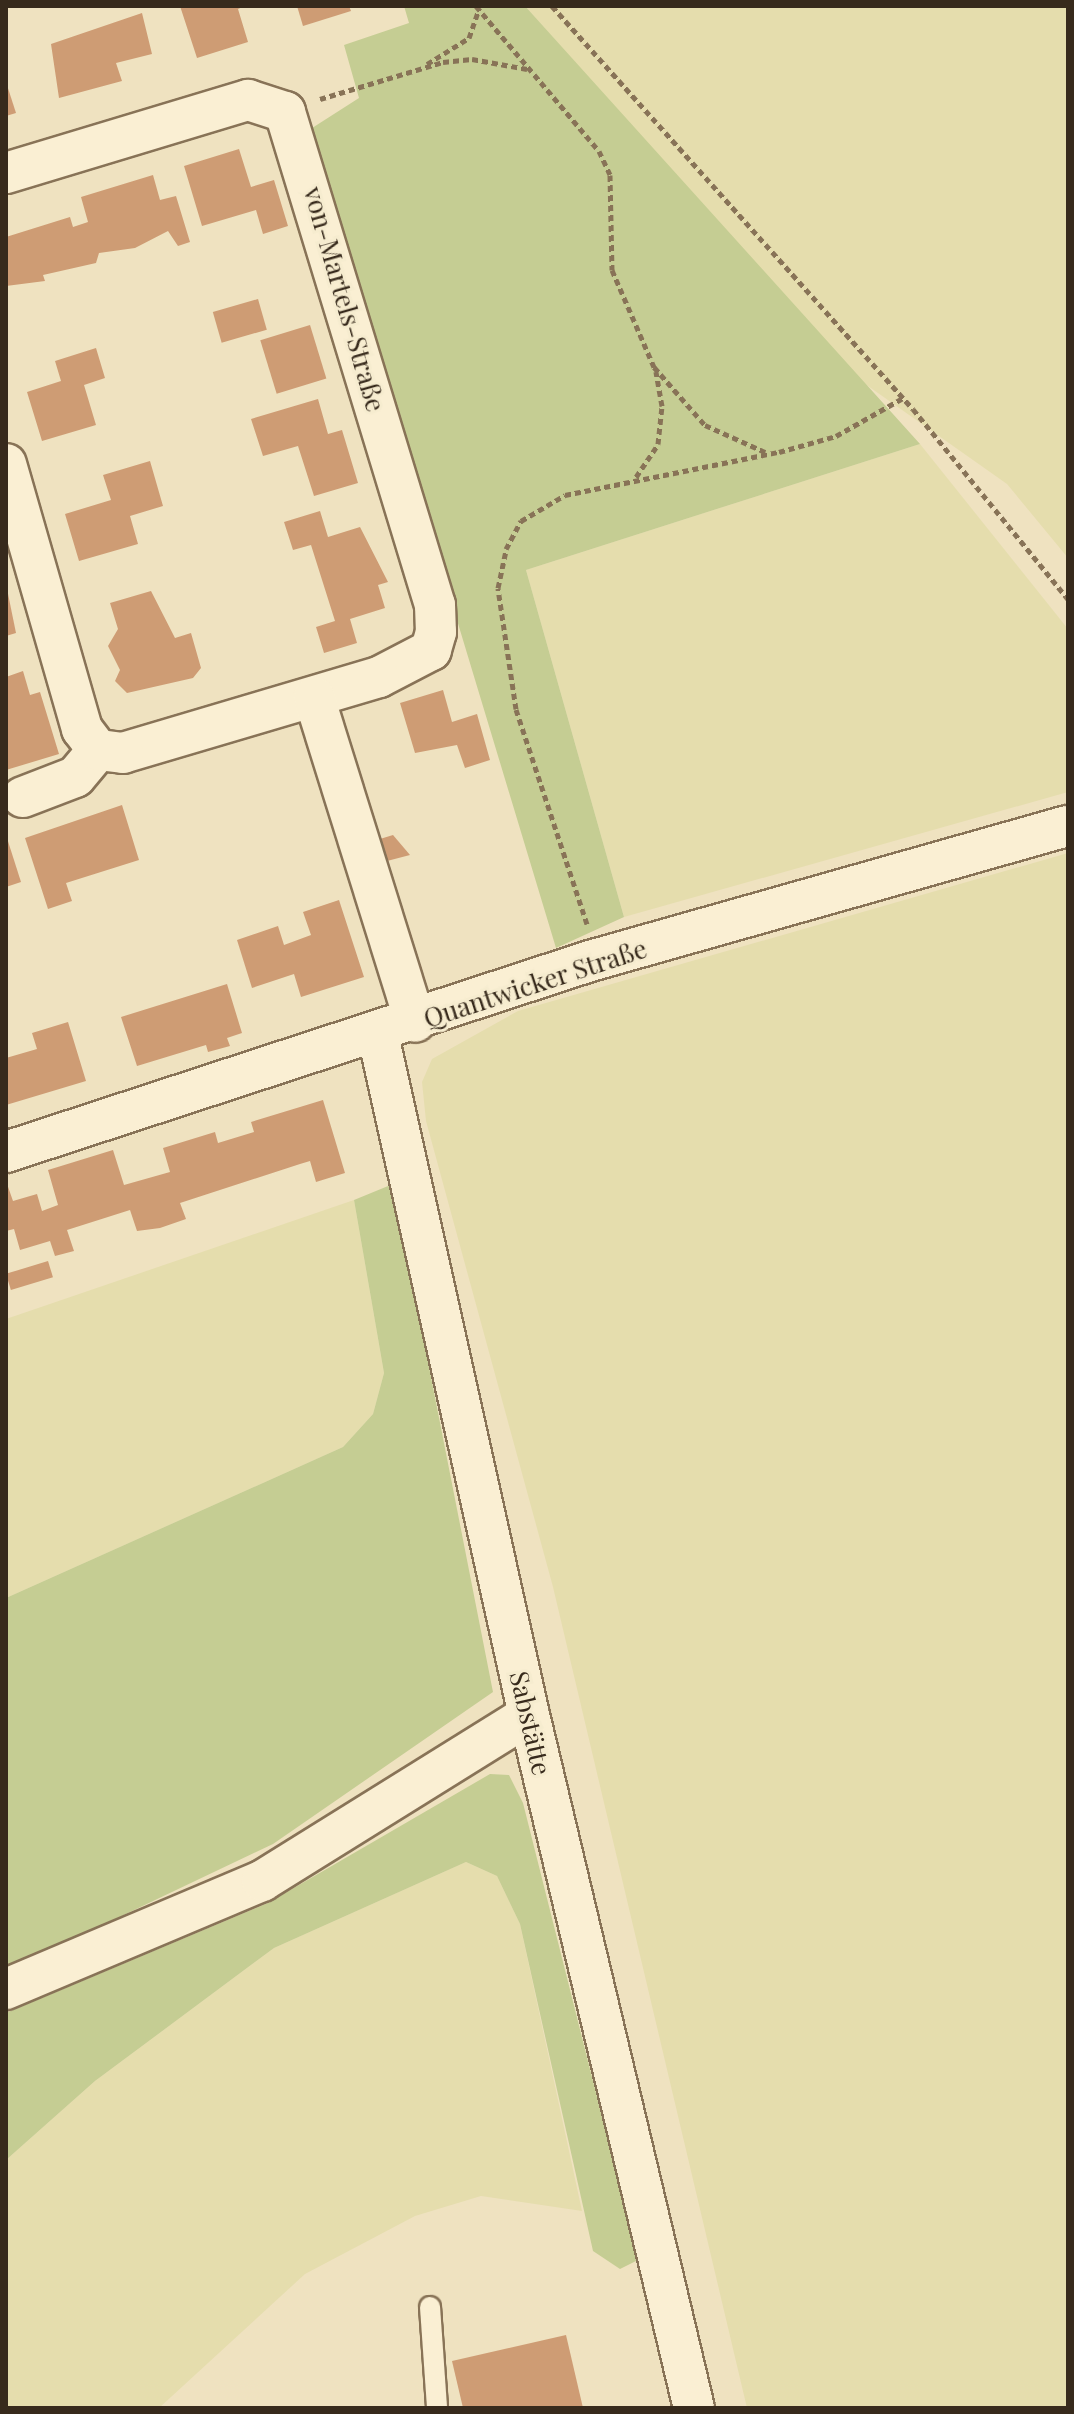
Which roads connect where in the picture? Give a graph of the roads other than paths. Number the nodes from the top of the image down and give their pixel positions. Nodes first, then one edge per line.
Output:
1 (6, 173) edge
2 (6, 464) edge
3 (314, 697) junction
4 (98, 750) junction
5 (23, 797) dead end
6 (1068, 826) edge
7 (397, 1029) junction
8 (6, 1152) edge
9 (529, 1715) junction
10 (6, 1989) edge
11 (430, 2307) dead end
12 (437, 2408) edge
13 (694, 2408) edge

1 - 3 street, von-Martels-Straße
2 - 4 street
3 - 4 street, von-Martels-Straße
3 - 7 street
4 - 5 street
6 - 7 street, Quantwicker Straße
7 - 8 street, Quantwicker Straße
7 - 9 street, Sabstätte
9 - 10 street
9 - 13 street, Sabstätte
11 - 12 lane

